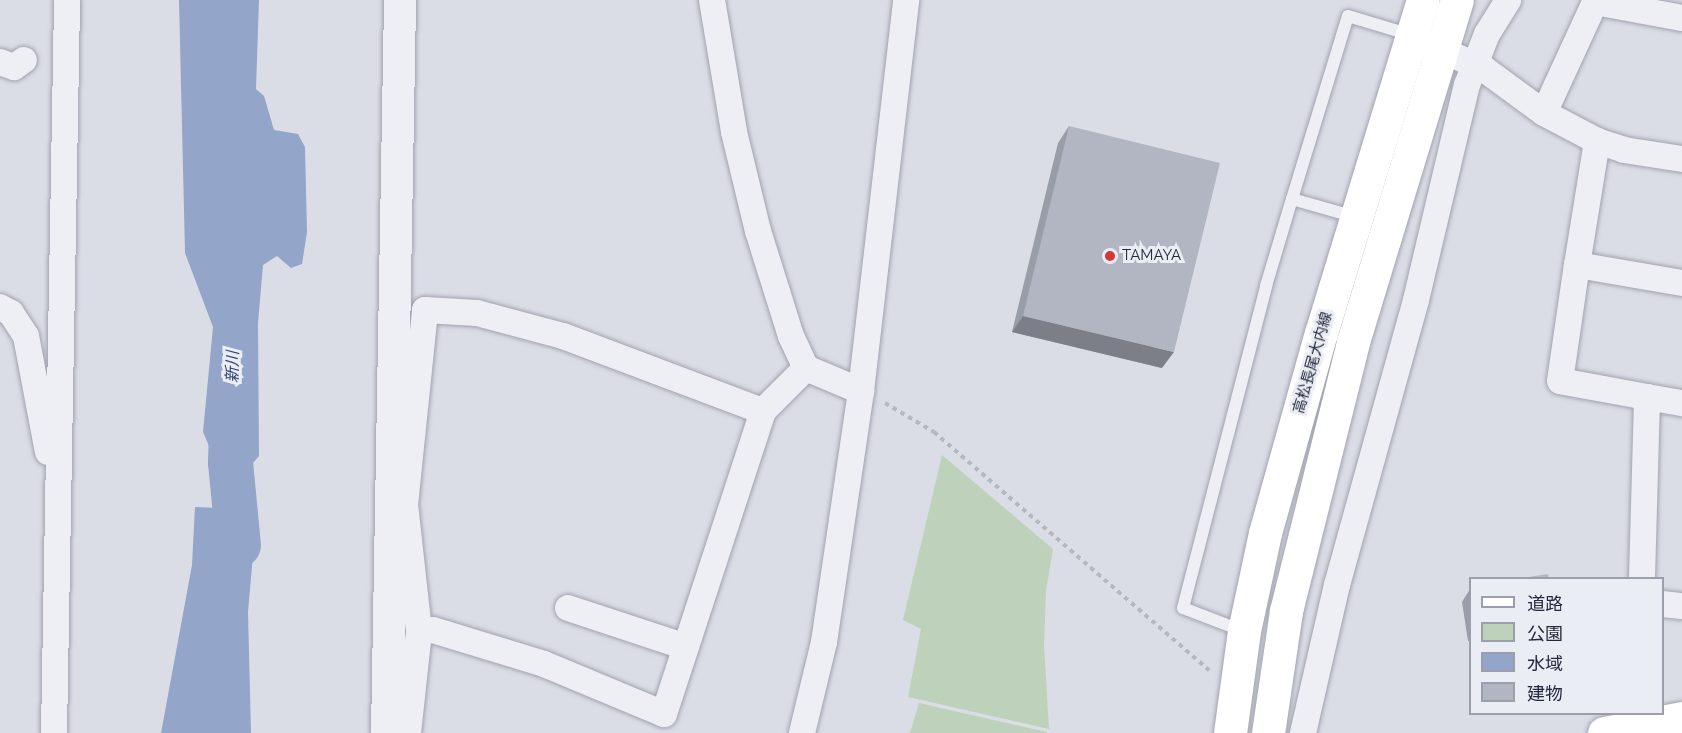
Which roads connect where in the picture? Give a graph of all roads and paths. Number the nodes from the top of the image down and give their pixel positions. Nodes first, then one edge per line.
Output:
1 (68, 0) edge
2 (400, 0) edge
3 (712, 0) edge
4 (906, 0) edge
5 (1424, 0) edge
6 (1457, 0) edge
7 (1508, 0) edge
8 (1595, 1) edge
9 (1682, 18) edge
10 (1412, 36) junction
11 (1441, 51) junction
12 (1476, 65) junction
13 (1544, 113) junction
14 (1597, 141) junction
15 (1682, 159) edge
16 (1292, 199) junction
17 (1357, 217) junction
18 (1577, 266) junction
19 (1682, 284) edge
20 (0, 307) edge
21 (806, 368) junction
22 (861, 391) junction
23 (1647, 397) junction
24 (1682, 403) edge
25 (763, 411) junction
26 (59, 472) junction
27 (1641, 577) edge
28 (1664, 604) edge
29 (1682, 606) edge
30 (568, 608) dead end
31 (419, 631) junction
32 (1244, 631) junction
33 (686, 647) junction
34 (1237, 683) junction
35 (1682, 718) edge
36 (54, 733) edge
37 (387, 733) edge
38 (408, 733) edge
39 (802, 733) edge
40 (1230, 733) edge
41 (1268, 733) edge
42 (1303, 733) edge
43 (1604, 733) edge

1 - 26 street
2 - 37 street
3 - 21 street
4 - 22 street
5 - 10 main road, 高松長尾大内線
6 - 11 main road
7 - 12 street
8 - 9 street
8 - 13 street
10 - 11 street
10 - 16 lane
10 - 17 main road, 高松長尾大内線
11 - 12 street
11 - 41 main road
12 - 13 street
12 - 42 street
13 - 14 street
14 - 15 street
14 - 18 street
16 - 17 lane
16 - 32 lane
17 - 32 main road, 高松長尾大内線
18 - 19 street
18 - 23 street
20 - 26 street
21 - 22 street
21 - 25 street
22 - 34 path
22 - 39 street
23 - 24 street
23 - 27 street
25 - 31 street
25 - 33 street
26 - 36 street
28 - 29 street
30 - 33 street
31 - 33 street
31 - 38 street
32 - 34 main road, 高松長尾大内線
34 - 40 main road, 高松長尾大内線
35 - 43 main road

